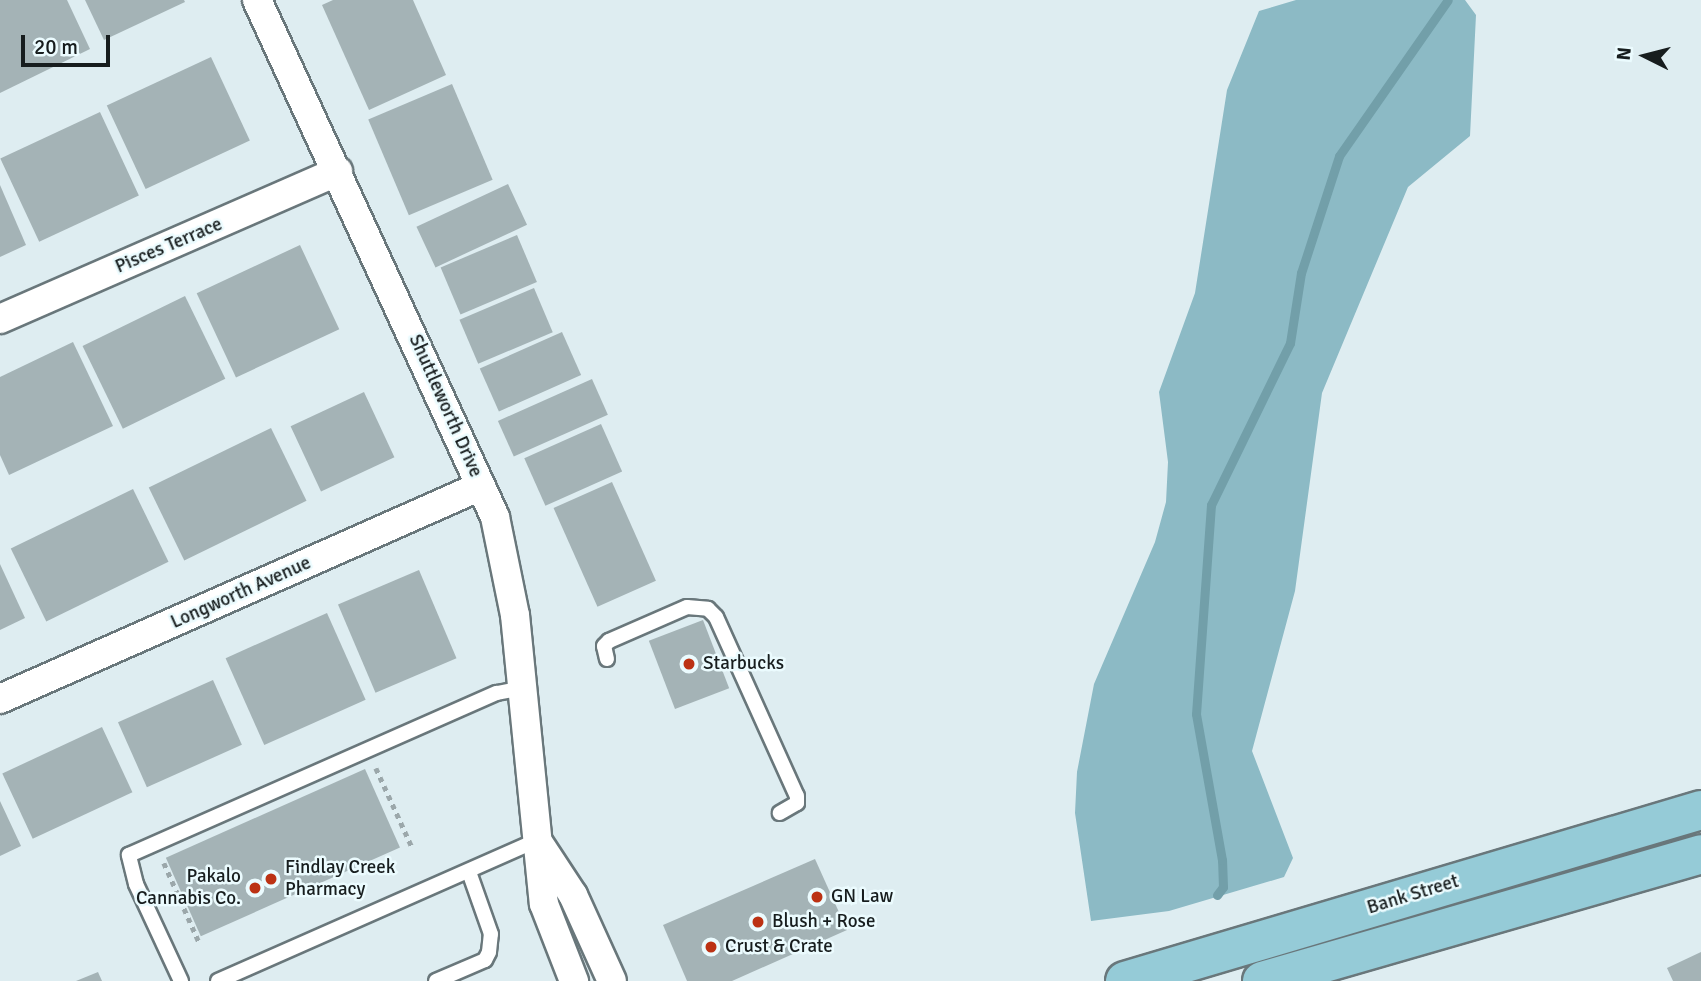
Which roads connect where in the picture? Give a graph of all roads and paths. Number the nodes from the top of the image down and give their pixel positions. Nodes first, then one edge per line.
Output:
1 (257, 0) edge
2 (338, 171) junction
3 (0, 319) edge
4 (481, 486) junction
5 (607, 660) dead end
6 (523, 688) junction
7 (0, 699) edge
8 (372, 759) dead end
9 (1701, 810) edge
10 (780, 813) dead end
11 (537, 840) junction
12 (412, 847) dead end
13 (160, 854) dead end
14 (1701, 854) edge
15 (470, 872) junction
16 (199, 942) dead end
17 (181, 981) edge
18 (218, 981) edge
19 (436, 981) edge
20 (574, 981) edge
21 (612, 981) edge
22 (1125, 981) edge
23 (1262, 981) edge

1 - 2 street, Shuttleworth Drive
2 - 3 street, Pisces Terrace
2 - 4 street, Shuttleworth Drive
4 - 6 street, Shuttleworth Drive
4 - 7 street, Longworth Avenue
5 - 10 lane
6 - 11 street, Shuttleworth Drive
6 - 17 lane
8 - 12 path
9 - 22 main road, Bank Street
11 - 15 lane
11 - 20 street, Shuttleworth Drive
11 - 21 street, Shuttleworth Drive
13 - 16 path
14 - 23 main road, Bank Street
15 - 18 lane
15 - 19 lane

